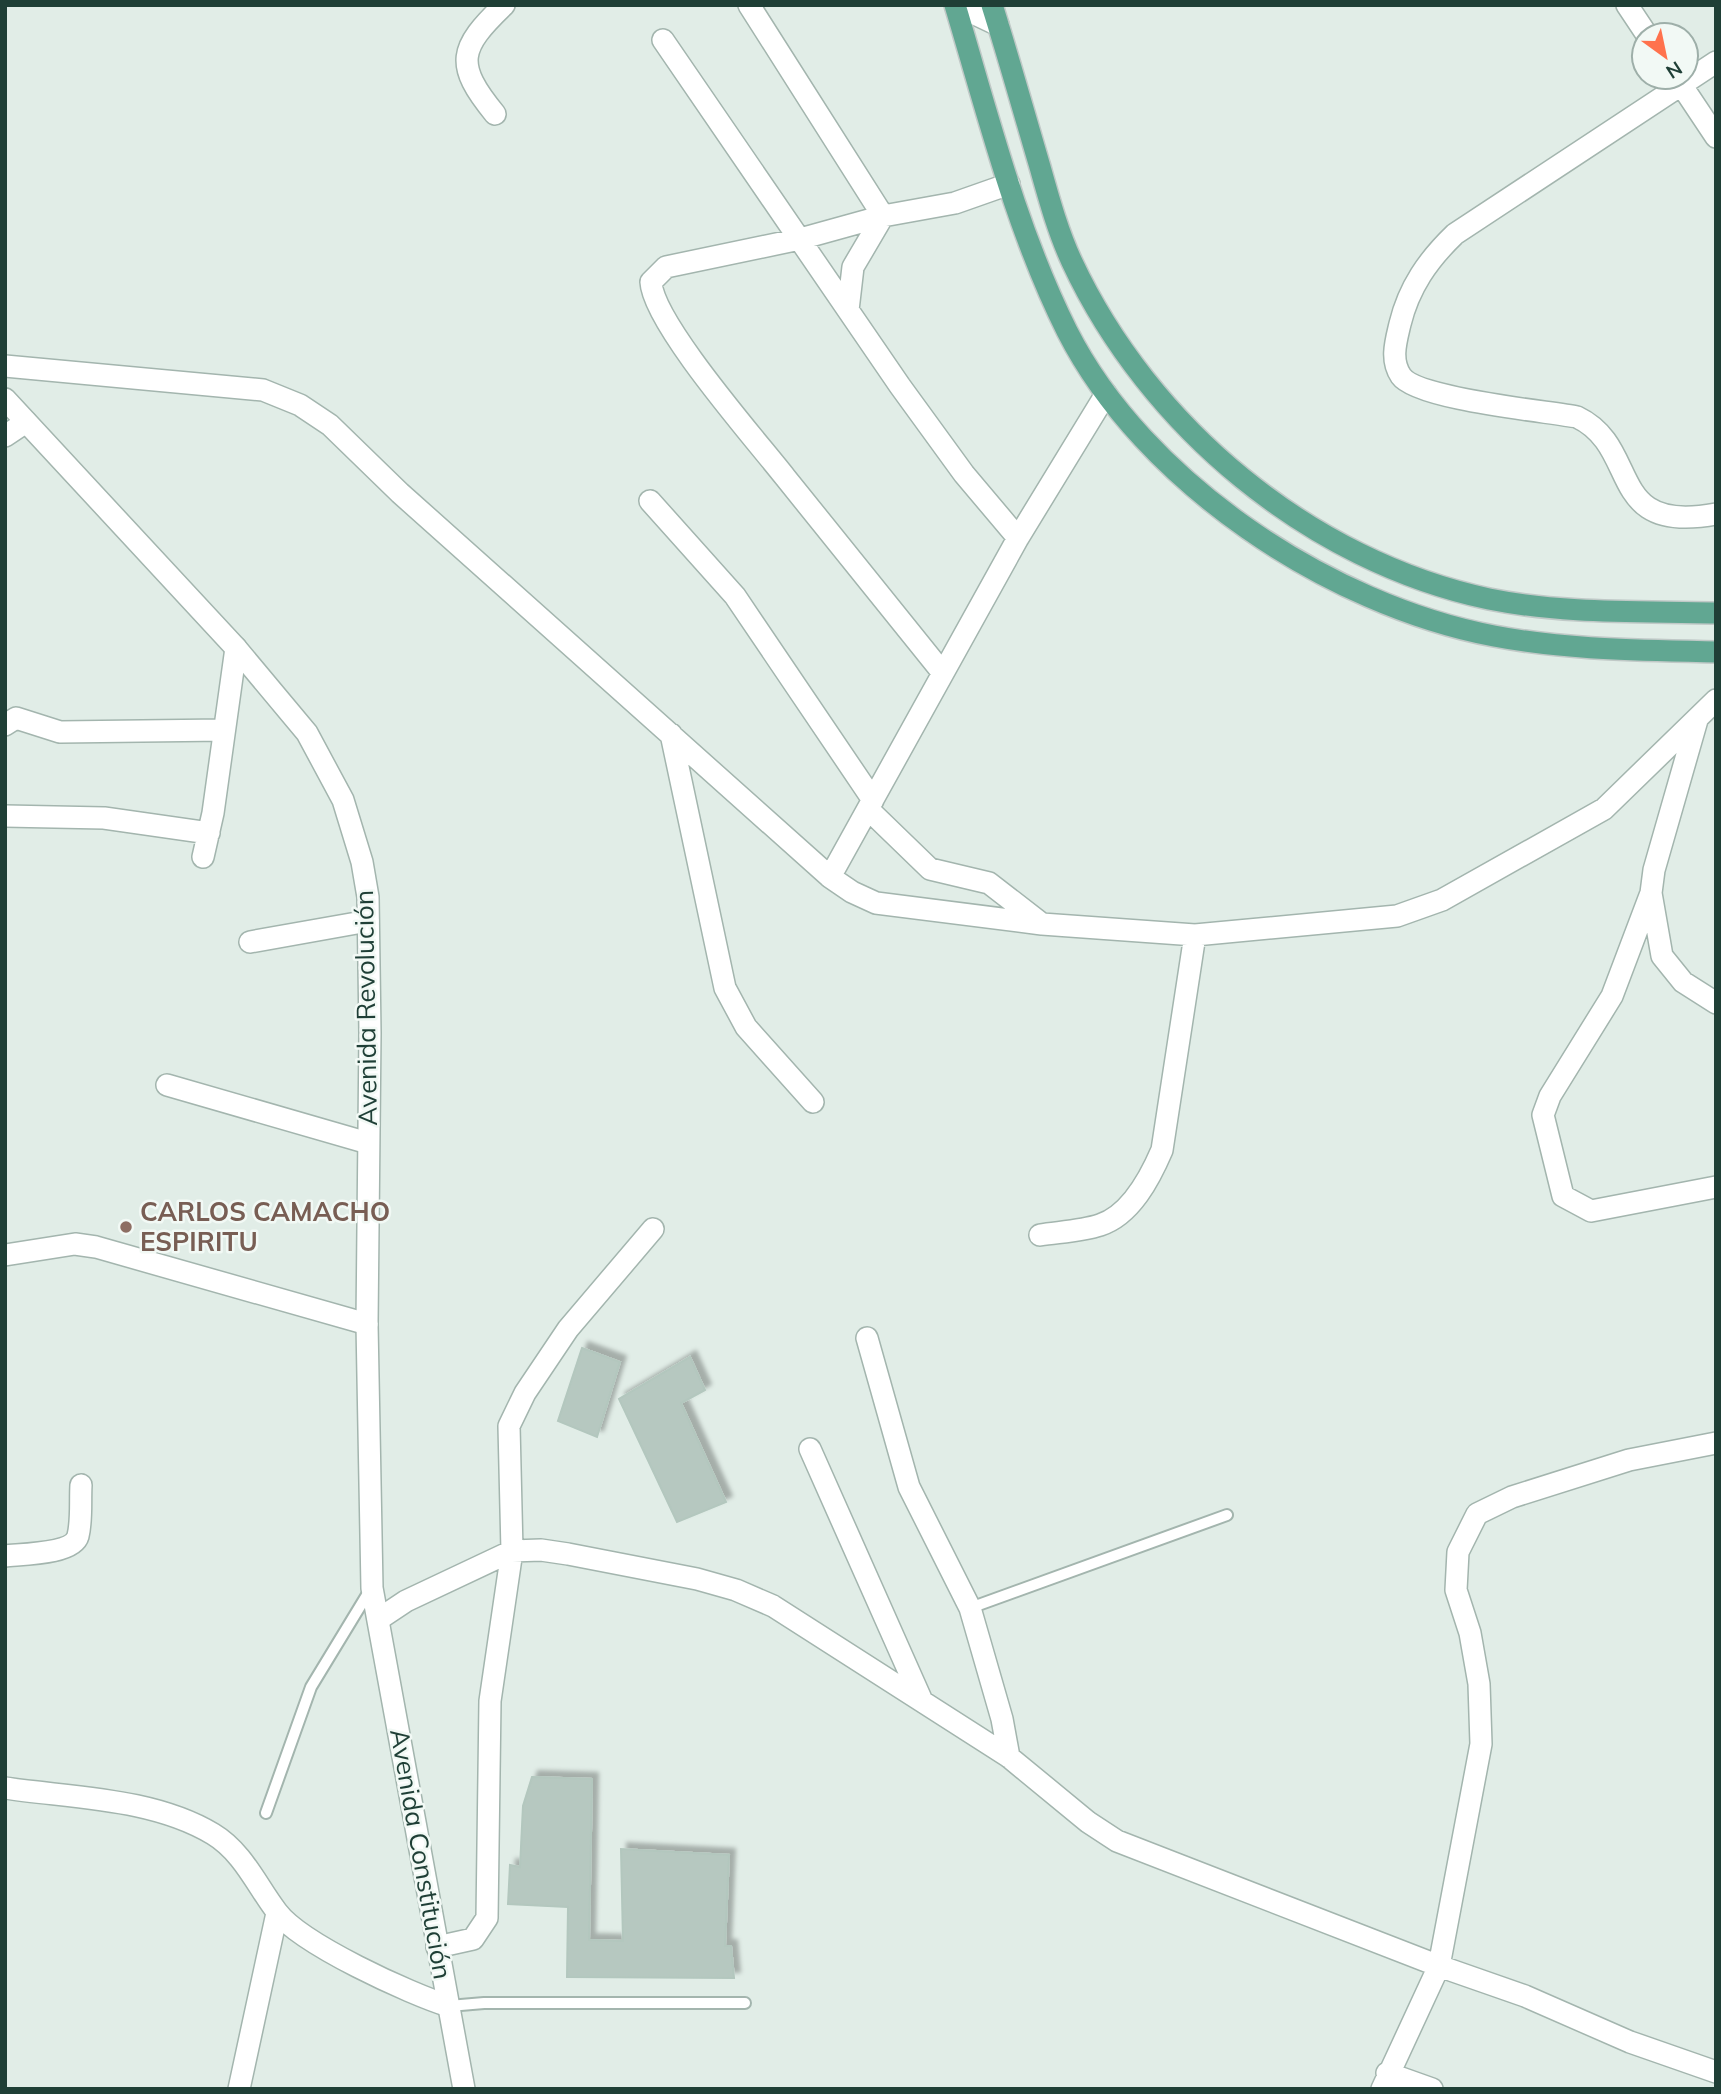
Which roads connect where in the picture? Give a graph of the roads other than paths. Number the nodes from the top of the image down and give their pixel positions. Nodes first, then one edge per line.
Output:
1 (504, 5) edge
2 (749, 5) edge
3 (955, 5) edge
4 (1627, 5) edge
5 (995, 15) edge
6 (1638, 21) edge
7 (663, 40) dead end
8 (1716, 62) edge
9 (1700, 70) edge
10 (1664, 91) edge
11 (1686, 91) edge
12 (495, 114) dead end
13 (1716, 137) edge
14 (1009, 184) junction
15 (883, 216) junction
16 (800, 239) junction
17 (848, 310) junction
18 (5, 366) edge
19 (1106, 394) junction
20 (5, 399) edge
21 (26, 422) junction
22 (5, 436) edge
23 (650, 501) dead end
24 (1716, 514) edge
25 (1018, 538) junction
26 (1716, 613) edge
27 (236, 648) junction
28 (1716, 652) edge
29 (942, 672) junction
30 (1716, 700) edge
31 (1697, 719) junction
32 (5, 725) edge
33 (224, 730) junction
34 (671, 734) junction
35 (871, 805) junction
36 (5, 816) edge
37 (209, 832) junction
38 (203, 857) dead end
39 (830, 877) junction
40 (1651, 893) junction
41 (368, 921) junction
42 (1042, 924) junction
43 (1195, 935) junction
44 (250, 942) dead end
45 (1716, 1003) edge
46 (167, 1085) dead end
47 (813, 1102) dead end
48 (368, 1143) junction
49 (1716, 1187) edge
50 (653, 1229) dead end
51 (1040, 1234) dead end
52 (5, 1255) edge
53 (367, 1324) junction
54 (867, 1338) dead end
55 (1716, 1443) edge
56 (810, 1449) dead end
57 (81, 1485) dead end
58 (1227, 1515) dead end
59 (512, 1551) junction
60 (5, 1556) edge
61 (372, 1588) junction
62 (970, 1608) junction
63 (379, 1619) junction
64 (922, 1701) junction
65 (1009, 1757) junction
66 (5, 1788) edge
67 (266, 1813) dead end
68 (277, 1913) junction
69 (437, 1947) junction
70 (1438, 1966) junction
71 (745, 2003) dead end
72 (449, 2006) junction
73 (1716, 2071) edge
74 (1385, 2081) edge
75 (240, 2089) edge
76 (464, 2089) edge
77 (1432, 2089) edge

1 - 12 street
2 - 15 street
3 - 5 street
3 - 14 main road
4 - 6 street
5 - 26 main road
7 - 16 street
8 - 9 street
10 - 24 street
11 - 13 street
14 - 15 street
14 - 19 main road
15 - 16 street
15 - 17 street
16 - 17 street
16 - 29 street
17 - 25 street
18 - 34 street
19 - 25 street
19 - 28 main road
20 - 21 street, Avenida Revolución
21 - 22 street
21 - 27 street, Avenida Revolución
23 - 35 street
25 - 29 street
27 - 33 street
27 - 41 street, Avenida Revolución
29 - 35 street
30 - 31 street
31 - 40 street
31 - 43 street
32 - 33 street
33 - 37 street
34 - 39 street
34 - 47 street
35 - 39 street
35 - 42 street
36 - 37 street
37 - 38 street
39 - 42 street
40 - 45 street
40 - 49 street
41 - 44 street
41 - 48 street, Avenida Revolución
42 - 43 street
43 - 51 street
46 - 48 street
48 - 53 street, Avenida Revolución
50 - 59 street
52 - 53 street
53 - 61 street, Avenida Revolución
54 - 62 street
55 - 70 street
56 - 64 street
57 - 60 street
58 - 62 lane
59 - 63 street
59 - 64 street
59 - 69 street
61 - 63 street, Avenida Revolución
61 - 67 lane
62 - 65 street
63 - 69 street, Avenida Constitución
64 - 65 street
65 - 70 street
66 - 68 street
68 - 72 street
68 - 75 street
69 - 72 street, Avenida Constitución
70 - 73 street
70 - 74 street
71 - 72 lane
72 - 76 street, Avenida Constitución
74 - 77 street

